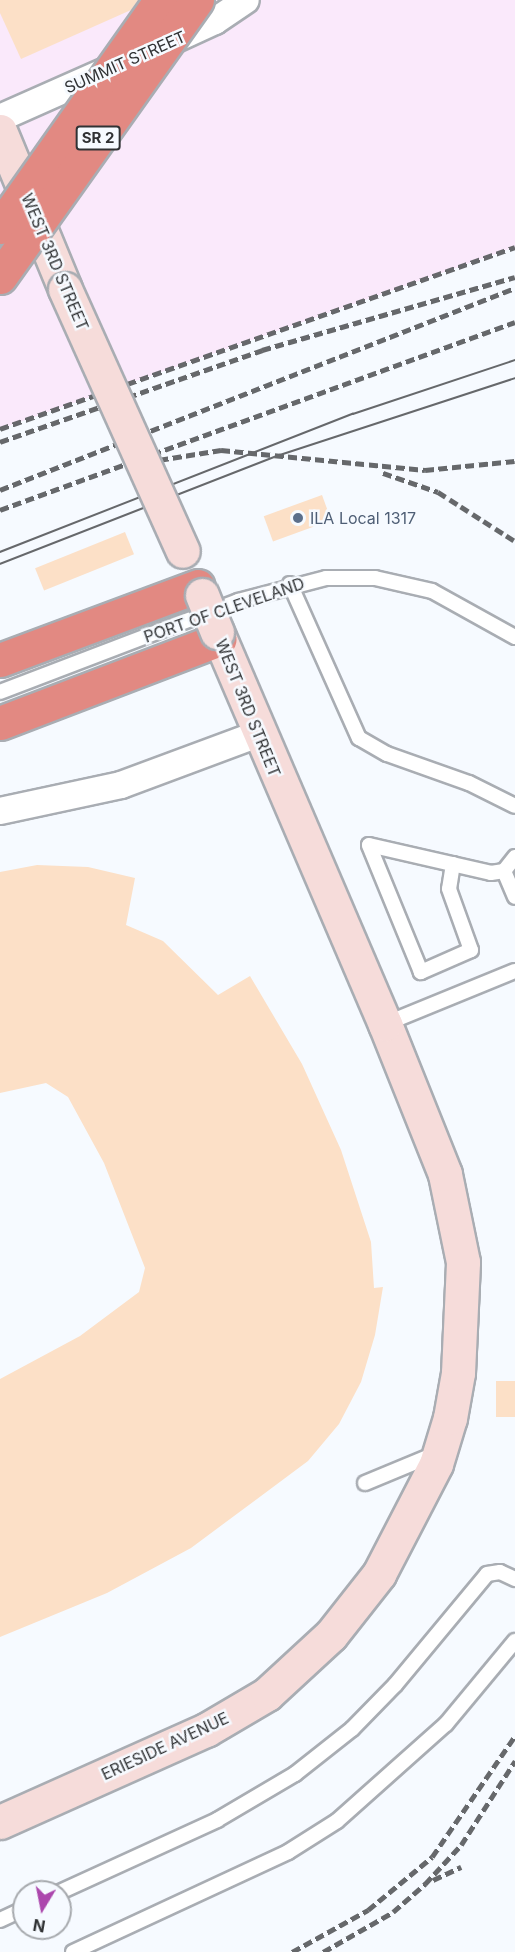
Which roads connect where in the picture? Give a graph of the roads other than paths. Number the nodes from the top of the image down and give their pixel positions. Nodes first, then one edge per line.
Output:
1 (161, 0) edge
2 (197, 0) edge
3 (246, 0) edge
4 (0, 118) edge
5 (0, 131) edge
6 (9, 177) edge
7 (0, 226) edge
8 (0, 277) edge
9 (290, 584) junction
10 (200, 590) junction
11 (218, 636) junction
12 (515, 637) edge
13 (0, 660) edge
14 (0, 692) edge
15 (0, 723) edge
16 (258, 734) junction
17 (515, 806) edge
18 (0, 811) edge
19 (515, 857) edge
20 (453, 864) junction
21 (504, 872) junction
22 (515, 897) edge
23 (515, 971) edge
24 (385, 1024) junction
25 (464, 1294) joint
26 (439, 1452) junction
27 (365, 1483) dead end
28 (515, 1579) edge
29 (515, 1641) edge
30 (0, 1822) edge
31 (72, 1886) edge
32 (73, 1952) edge

1 - 7 highway, SR 2, bridge
2 - 8 highway, SR 2, bridge
3 - 4 street, SUMMIT STREET
5 - 6 street, WEST 3RD STREET
6 - 10 street, WEST 3RD STREET, bridge
9 - 12 lane, PORT OF CLEVELAND
9 - 14 lane, PORT OF CLEVELAND
9 - 17 lane
10 - 11 street, WEST 3RD STREET, bridge
10 - 13 highway
11 - 15 highway
11 - 16 street, WEST 3RD STREET
16 - 18 street
16 - 24 street, WEST 3RD STREET
19 - 21 lane
20 - 20 lane
20 - 21 lane
21 - 22 lane
23 - 24 lane
24 - 25 street, WEST 3RD STREET
25 - 26 street, ERIESIDE AVENUE
26 - 27 lane
26 - 30 street, ERIESIDE AVENUE
28 - 31 lane
29 - 32 lane

